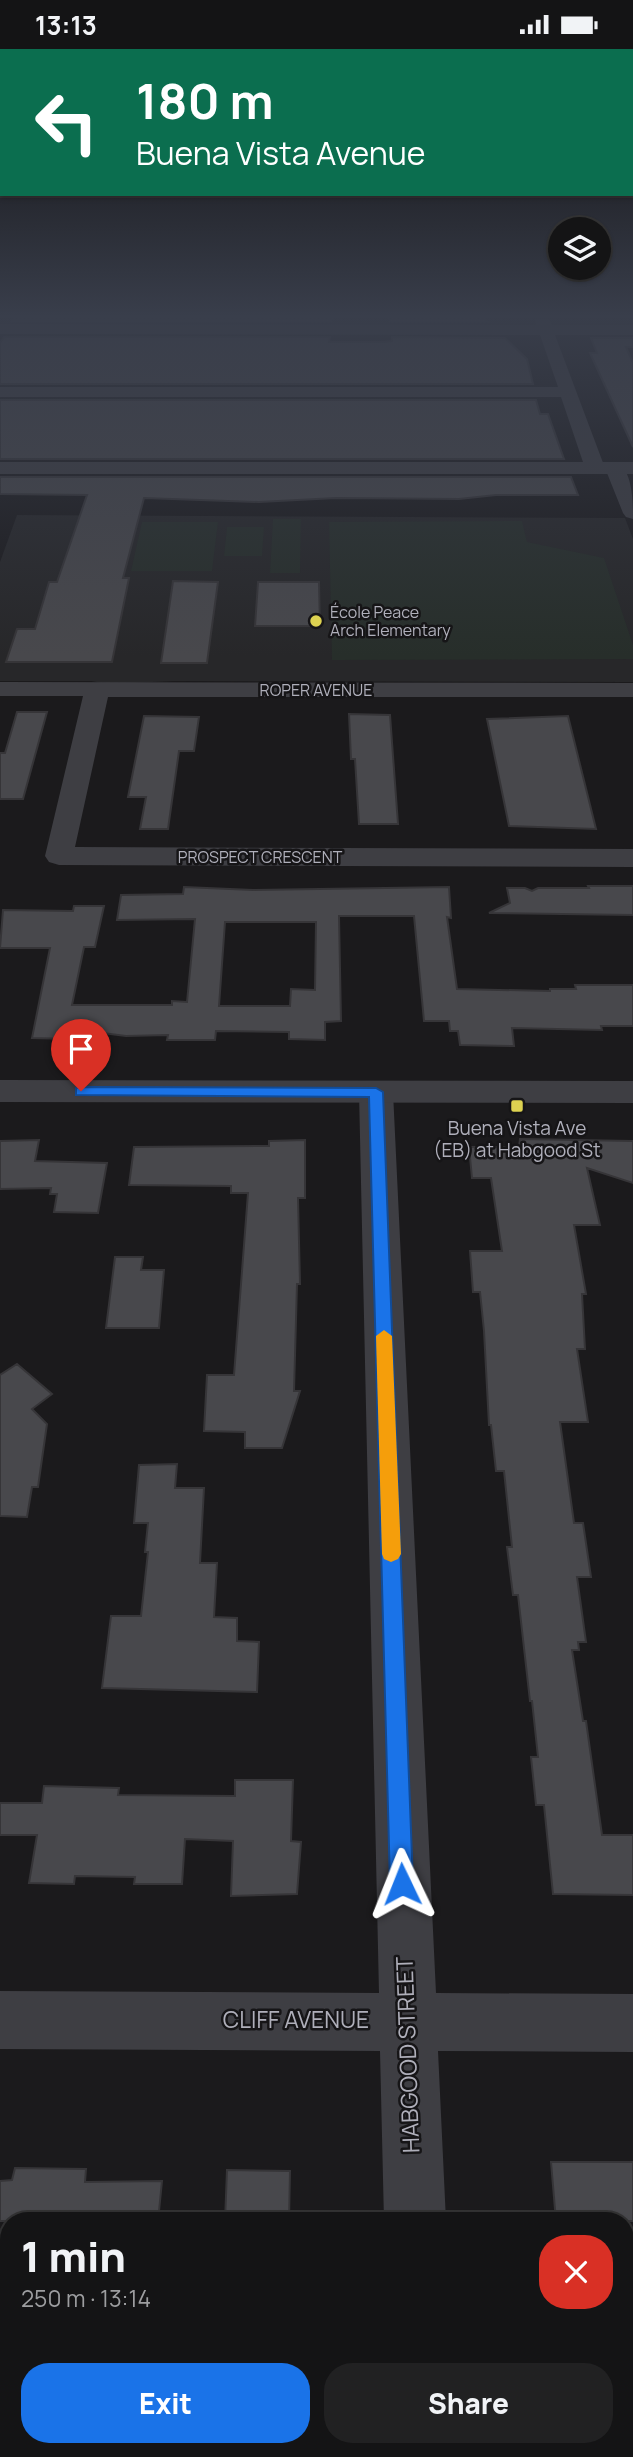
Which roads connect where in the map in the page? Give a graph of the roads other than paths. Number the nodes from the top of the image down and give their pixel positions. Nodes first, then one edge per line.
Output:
1 (592, 431) edge
2 (0, 468) edge
3 (615, 468) edge
4 (633, 513) edge
5 (0, 689) edge
6 (97, 689) junction
7 (633, 690) edge
8 (633, 859) edge
9 (0, 1091) edge
10 (376, 1092) junction
11 (633, 1092) edge
12 (0, 2020) edge
13 (406, 2020) junction
14 (633, 2023) edge
15 (415, 2212) edge

1 - 3 street
2 - 3 street
3 - 4 street
5 - 6 street, ROPER AVENUE
6 - 7 street, ROPER AVENUE
6 - 8 street, PROSPECT CRESCENT
9 - 10 street
10 - 11 street
10 - 13 street, HABGOOD STREET
12 - 13 street, CLIFF AVENUE
13 - 14 street, CLIFF AVENUE
13 - 15 street, HABGOOD STREET

